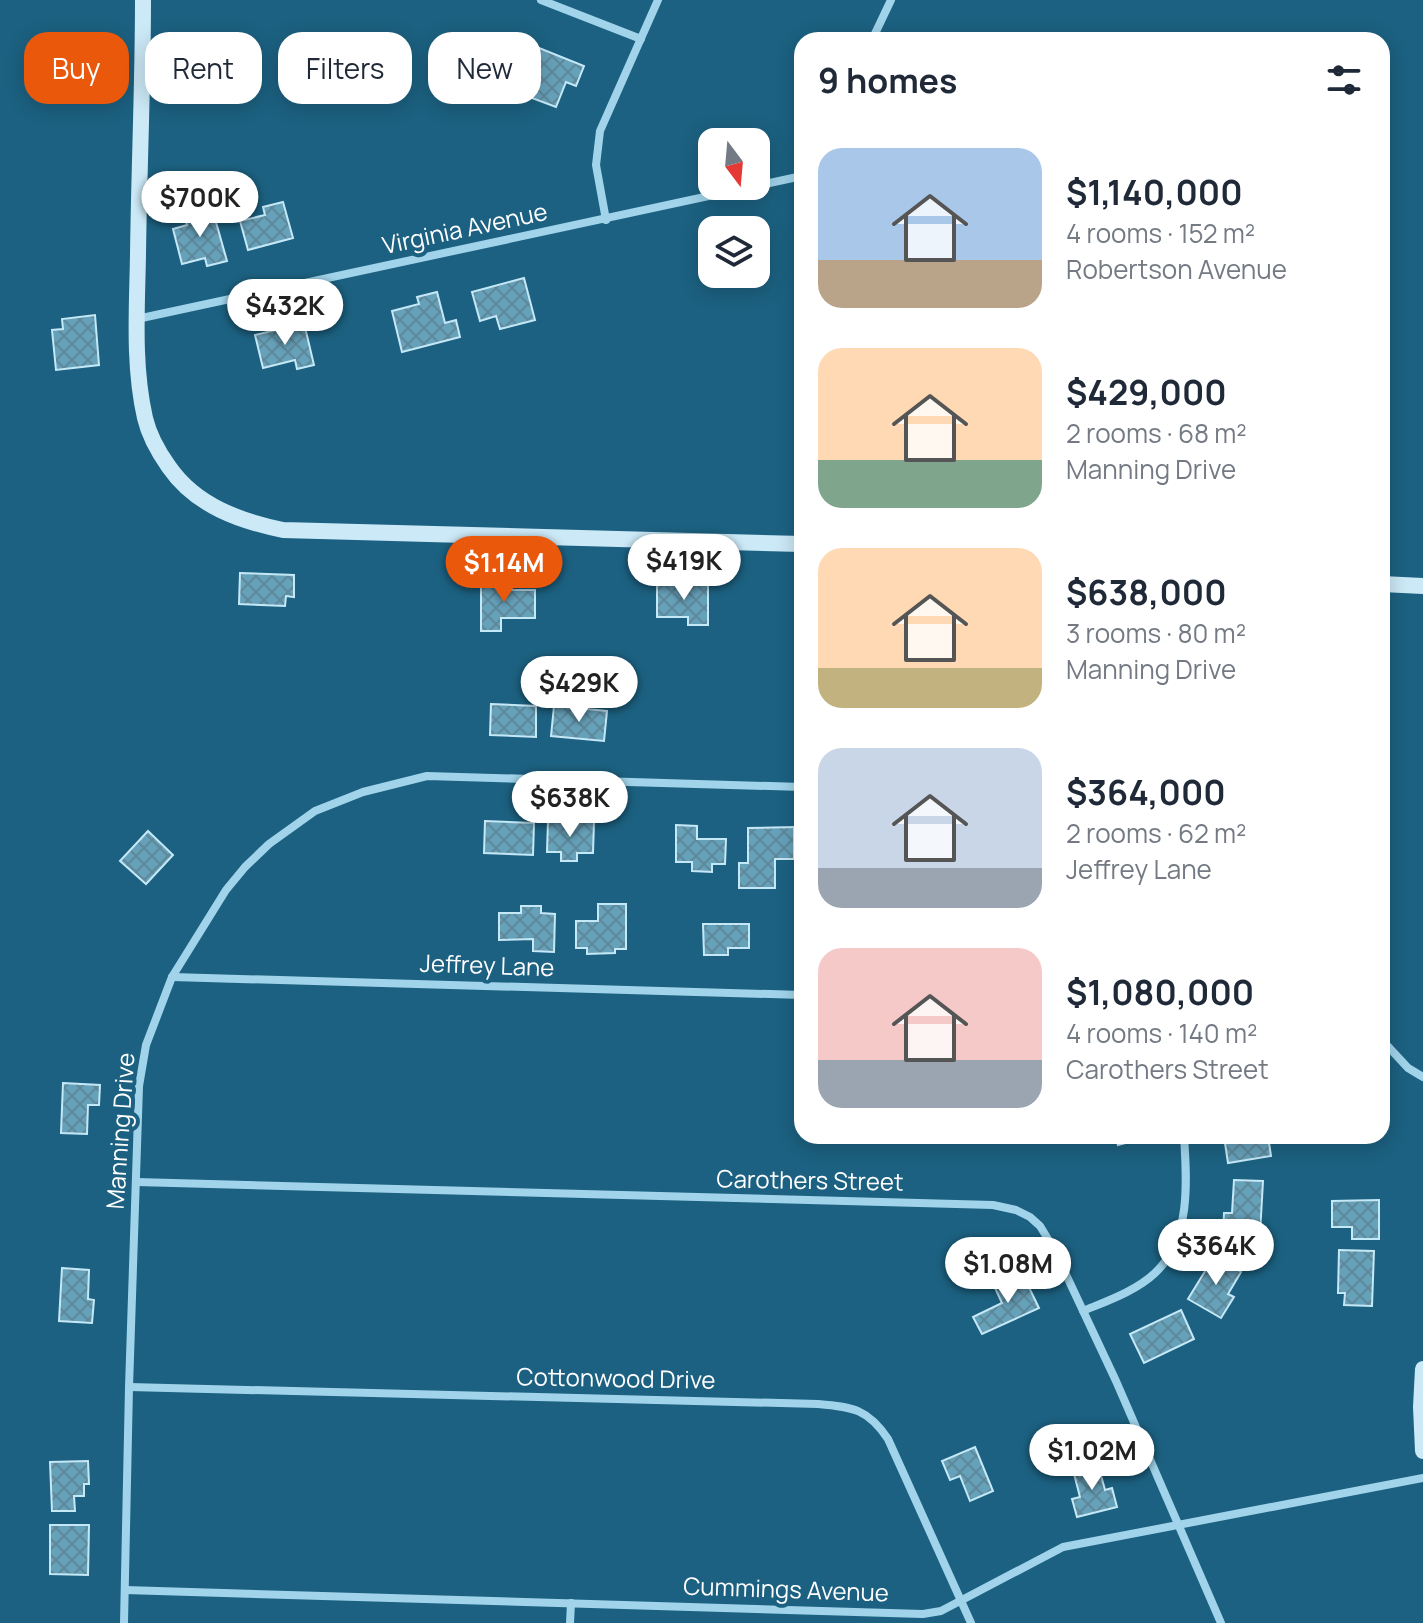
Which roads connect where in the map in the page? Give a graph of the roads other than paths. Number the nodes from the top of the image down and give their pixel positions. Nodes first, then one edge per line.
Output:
1 (143, 0) edge
2 (541, 0) edge
3 (658, 0) edge
4 (891, 0) edge
5 (876, 32) edge
6 (641, 39) junction
7 (794, 178) edge
8 (606, 220) junction
9 (137, 319) junction
10 (794, 544) edge
11 (1390, 584) edge
12 (1423, 586) edge
13 (794, 787) edge
14 (172, 977) junction
15 (794, 995) edge
16 (1390, 1049) edge
17 (1423, 1077) edge
18 (1184, 1144) edge
19 (136, 1182) junction
20 (1083, 1311) junction
21 (1423, 1369) edge
22 (129, 1387) junction
23 (1423, 1451) edge
24 (1423, 1478) edge
25 (1179, 1524) junction
26 (125, 1590) junction
27 (961, 1602) junction
28 (571, 1603) junction
29 (124, 1623) edge
30 (570, 1623) edge
31 (971, 1623) edge
32 (1221, 1623) edge

1 - 9 street
2 - 6 street
3 - 6 street
4 - 5 street
6 - 8 street
7 - 8 street, Virginia Avenue
8 - 9 street, Virginia Avenue
9 - 10 street
11 - 12 street
13 - 14 street, Manning Drive
14 - 15 street, Jeffrey Lane
14 - 19 street, Manning Drive
16 - 17 street
18 - 20 street
19 - 20 street, Carothers Street
19 - 22 street, Manning Drive
20 - 25 street, Carothers Street
21 - 23 street
22 - 26 street, Manning Drive
22 - 27 street, Cottonwood Drive
24 - 25 street, Cummings Avenue
25 - 27 street, Cummings Avenue
25 - 32 street, Carothers Street
26 - 28 street, Cummings Avenue
26 - 29 street, Manning Drive
27 - 28 street, Cummings Avenue
27 - 31 street, Cottonwood Drive
28 - 30 street

